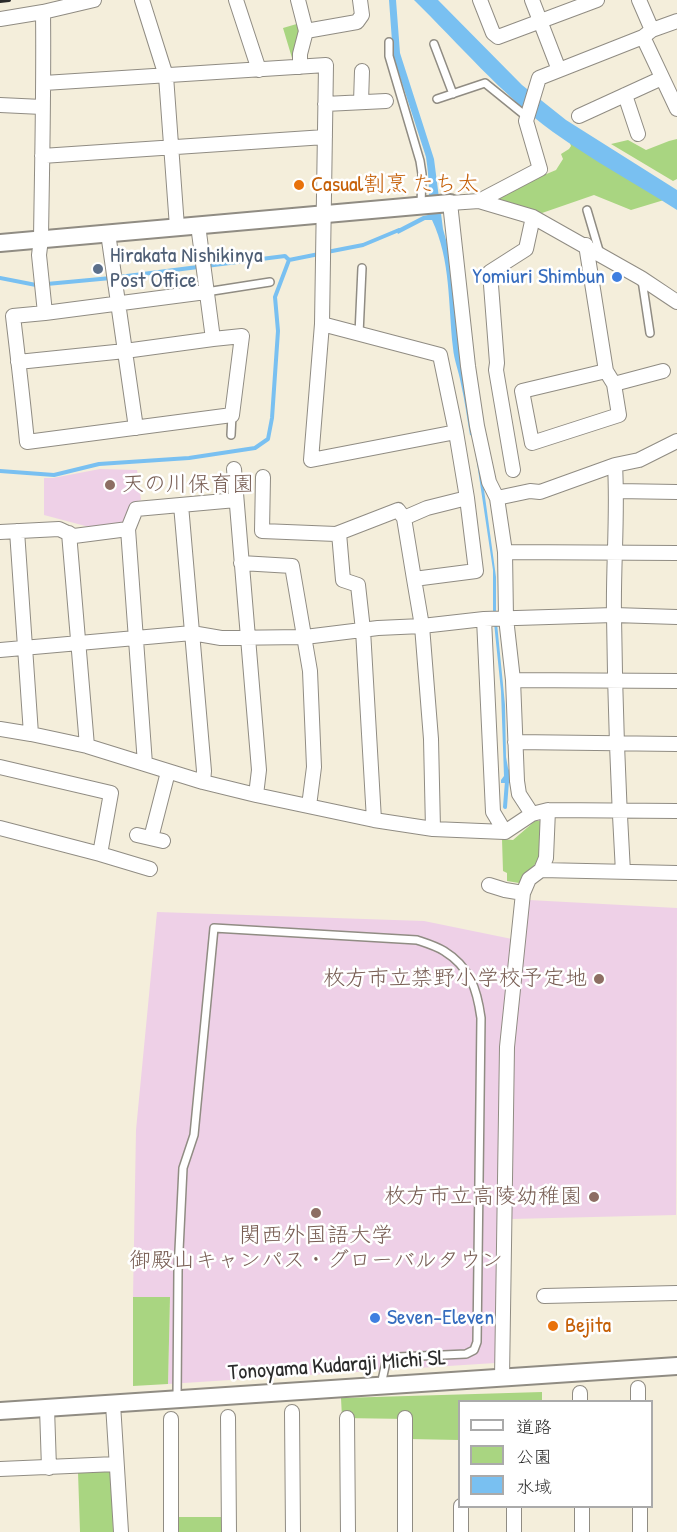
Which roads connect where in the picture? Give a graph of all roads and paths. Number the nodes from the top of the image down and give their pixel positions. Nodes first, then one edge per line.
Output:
1 (94, 0) edge
2 (142, 0) edge
3 (236, 0) edge
4 (298, 0) edge
5 (360, 0) edge
6 (480, 0) edge
7 (532, 0) edge
8 (639, 0) edge
9 (588, 2) edge
10 (43, 12) junction
11 (0, 19) edge
12 (541, 21) junction
13 (677, 21) edge
14 (306, 31) junction
15 (648, 34) junction
16 (389, 42) dead end
17 (434, 44) dead end
18 (300, 67) junction
19 (258, 70) junction
20 (559, 70) junction
21 (362, 71) dead end
22 (166, 76) junction
23 (662, 78) junction
24 (44, 83) junction
25 (453, 94) junction
26 (625, 95) junction
27 (437, 99) dead end
28 (386, 101) dead end
29 (361, 102) junction
30 (325, 104) junction
31 (0, 105) edge
32 (42, 107) junction
33 (677, 109) edge
34 (527, 114) junction
35 (579, 116) dead end
36 (639, 134) dead end
37 (324, 137) junction
38 (172, 147) junction
39 (42, 156) junction
40 (478, 201) junction
41 (450, 203) junction
42 (423, 205) junction
43 (587, 210) dead end
44 (324, 214) junction
45 (533, 217) junction
46 (198, 225) junction
47 (177, 227) junction
48 (108, 233) junction
49 (41, 239) junction
50 (0, 243) edge
51 (586, 245) junction
52 (600, 254) junction
53 (362, 268) dead end
54 (641, 278) junction
55 (270, 282) dead end
56 (206, 292) junction
57 (677, 302) edge
58 (118, 303) junction
59 (45, 313) junction
60 (322, 324) junction
61 (650, 333) dead end
62 (359, 334) junction
63 (213, 339) junction
64 (125, 351) junction
65 (18, 362) junction
66 (606, 371) junction
67 (663, 371) dead end
68 (614, 384) junction
69 (232, 415) junction
70 (136, 428) junction
71 (456, 432) junction
72 (231, 435) dead end
73 (677, 441) edge
74 (615, 465) junction
75 (234, 469) dead end
76 (513, 470) dead end
77 (262, 477) dead end
78 (617, 491) junction
79 (677, 492) edge
80 (467, 498) junction
81 (497, 498) junction
82 (236, 500) junction
83 (181, 505) junction
84 (404, 518) junction
85 (128, 529) junction
86 (17, 531) junction
87 (0, 532) edge
88 (69, 533) junction
89 (339, 533) junction
90 (505, 552) junction
91 (615, 553) junction
92 (677, 553) edge
93 (241, 562) junction
94 (414, 579) junction
95 (614, 615) junction
96 (677, 617) edge
97 (506, 618) junction
98 (484, 619) junction
99 (422, 626) junction
100 (363, 630) junction
101 (192, 633) junction
102 (248, 637) junction
103 (305, 637) junction
104 (136, 638) junction
105 (78, 643) junction
106 (24, 648) junction
107 (0, 650) edge
108 (513, 680) junction
109 (616, 681) junction
110 (677, 681) edge
111 (0, 729) edge
112 (31, 734) junction
113 (515, 742) junction
114 (617, 743) junction
115 (677, 744) edge
116 (87, 746) junction
117 (146, 764) junction
118 (0, 767) edge
119 (168, 772) junction
120 (203, 782) junction
121 (256, 795) junction
122 (309, 806) junction
123 (548, 810) junction
124 (619, 810) junction
125 (677, 811) edge
126 (532, 814) junction
127 (374, 820) junction
128 (0, 828) edge
129 (433, 829) junction
130 (505, 832) junction
131 (150, 838) dead end
132 (100, 854) junction
133 (150, 869) dead end
134 (541, 870) junction
135 (622, 872) junction
136 (677, 873) edge
137 (489, 885) dead end
138 (523, 892) junction
139 (677, 1293) edge
140 (544, 1296) dead end
141 (677, 1366) edge
142 (502, 1378) junction
143 (381, 1386) junction
144 (177, 1399) junction
145 (113, 1404) junction
146 (47, 1408) junction
147 (0, 1411) edge
148 (292, 1412) dead end
149 (228, 1417) dead end
150 (346, 1418) dead end
151 (405, 1418) dead end
152 (171, 1419) dead end
153 (116, 1464) junction
154 (49, 1468) junction
155 (0, 1469) edge
156 (461, 1508) edge
157 (514, 1508) edge
158 (582, 1508) edge
159 (640, 1508) edge
160 (121, 1532) edge
161 (171, 1532) edge
162 (229, 1532) edge
163 (293, 1532) edge
164 (348, 1532) edge
165 (405, 1532) edge
166 (461, 1532) edge
167 (514, 1532) edge
168 (582, 1532) edge
169 (640, 1532) edge

1 - 10 street
2 - 22 street
3 - 19 street
4 - 14 street
5 - 14 street
6 - 12 street
7 - 12 street
8 - 15 street
9 - 12 street
10 - 11 street
10 - 24 street
12 - 20 street
13 - 15 street
14 - 18 street
15 - 20 street
15 - 23 street
16 - 42 lane
17 - 25 lane
18 - 19 street
18 - 30 street
19 - 22 street
20 - 34 street
21 - 29 street
22 - 24 street
22 - 38 street
23 - 26 street
23 - 33 street
24 - 32 street
25 - 27 lane
25 - 34 lane
26 - 35 street
26 - 36 street
28 - 29 street
29 - 30 street
30 - 37 street
31 - 32 street
32 - 39 street
34 - 40 street
37 - 38 street
37 - 44 street
38 - 39 street
38 - 47 street
39 - 49 street
40 - 41 street
40 - 45 street
41 - 42 street
41 - 81 street
42 - 44 street
43 - 52 lane
44 - 46 street
44 - 60 street
45 - 51 street
45 - 76 street
46 - 47 street
46 - 56 street
47 - 48 street
48 - 49 street
48 - 58 street
49 - 50 street
49 - 59 street
51 - 52 street
51 - 66 street
52 - 54 street
53 - 62 lane
54 - 57 street
54 - 61 lane
55 - 56 lane
56 - 58 street
56 - 63 street
58 - 59 street
58 - 64 street
59 - 65 street
60 - 62 street
60 - 71 street
62 - 71 street
63 - 64 street
63 - 69 street
64 - 65 street
64 - 70 street
65 - 70 street
66 - 68 street
66 - 68 street
67 - 68 street
69 - 70 street
69 - 72 lane
71 - 80 street
73 - 74 street
74 - 78 street
74 - 81 street
75 - 82 street
77 - 89 street
78 - 79 street
78 - 91 street
80 - 84 street
80 - 94 street
81 - 90 street
82 - 83 street
82 - 93 street
83 - 85 street
83 - 101 street
84 - 89 street
84 - 94 street
85 - 88 street
85 - 104 street
86 - 87 street
86 - 88 street
86 - 106 street
88 - 105 street
89 - 100 street
90 - 91 street
90 - 97 street
91 - 92 street
91 - 95 street
93 - 102 street
93 - 103 street
94 - 99 street
95 - 96 street
95 - 97 street
95 - 109 street
97 - 98 street
97 - 108 street
98 - 99 street
98 - 130 street
99 - 100 street
99 - 129 street
100 - 103 street
100 - 127 street
101 - 102 street
101 - 104 street
101 - 120 street
102 - 103 street
102 - 121 street
103 - 122 street
104 - 105 street
104 - 117 street
105 - 106 street
105 - 116 street
106 - 107 street
106 - 112 street
108 - 109 street
108 - 113 street
109 - 110 street
109 - 114 street
111 - 112 street
112 - 116 street
113 - 114 street
113 - 126 street
114 - 115 street
114 - 124 street
116 - 117 street
117 - 119 street
118 - 132 street
119 - 120 street
119 - 131 street
120 - 121 street
121 - 122 street
122 - 127 street
123 - 124 street
123 - 126 street
123 - 134 street
124 - 125 street
124 - 135 street
126 - 130 street
127 - 129 street
128 - 132 street
129 - 130 street
132 - 133 street
134 - 135 street
134 - 138 street
135 - 136 street
137 - 138 street
138 - 142 street
139 - 140 street
141 - 142 street, Tonoyama Kudaraji Michi SL
142 - 143 street, Tonoyama Kudaraji Michi SL
143 - 144 street, Tonoyama Kudaraji Michi SL
143 - 144 lane
144 - 145 street, Tonoyama Kudaraji Michi SL
145 - 146 street, Tonoyama Kudaraji Michi SL
145 - 153 street
146 - 147 street, Tonoyama Kudaraji Michi SL
146 - 154 street
148 - 163 street
149 - 162 street
150 - 164 street
151 - 165 street
152 - 161 street
153 - 154 street
153 - 160 street
154 - 155 street
156 - 166 street
157 - 167 street
158 - 168 street
159 - 169 street

